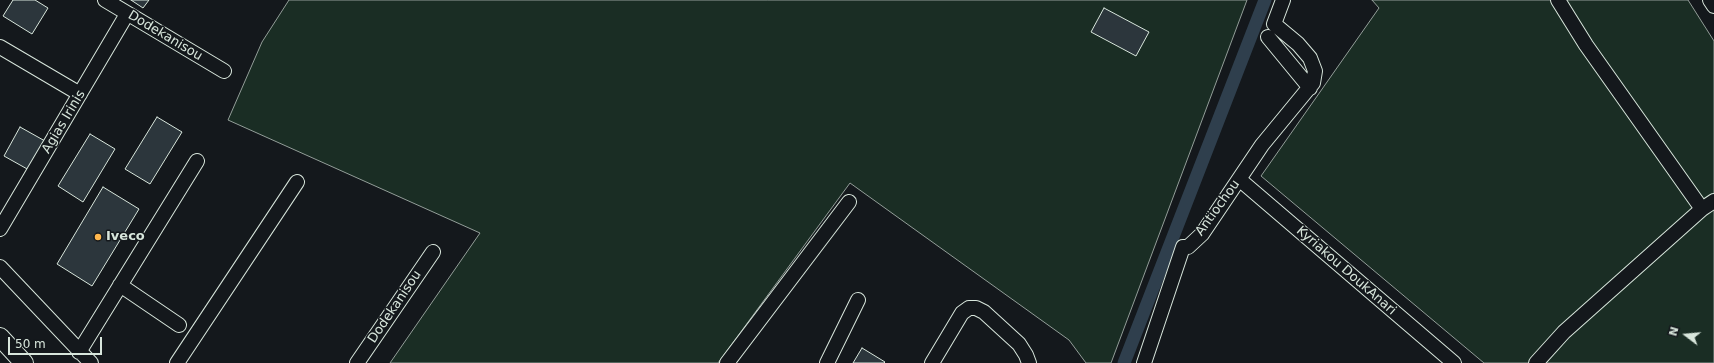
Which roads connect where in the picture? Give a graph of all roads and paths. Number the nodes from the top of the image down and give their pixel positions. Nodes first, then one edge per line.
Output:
1 (105, 0) edge
2 (1283, 0) edge
3 (1558, 0) edge
4 (1710, 0) edge
5 (1714, 6) edge
6 (127, 14) junction
7 (1271, 31) junction
8 (0, 47) edge
9 (224, 71) dead end
10 (1310, 88) junction
11 (80, 94) junction
12 (197, 161) dead end
13 (1239, 179) junction
14 (297, 182) dead end
15 (1714, 201) edge
16 (849, 202) dead end
17 (1702, 209) junction
18 (0, 229) edge
19 (433, 252) dead end
20 (0, 268) edge
21 (120, 285) junction
22 (858, 300) dead end
23 (178, 325) dead end
24 (0, 337) edge
25 (79, 352) junction
26 (24, 363) edge
27 (91, 363) edge
28 (177, 363) edge
29 (357, 363) edge
30 (728, 363) edge
31 (827, 363) edge
32 (932, 363) edge
33 (1029, 363) edge
34 (1144, 363) edge
35 (1454, 363) edge
36 (1536, 363) edge

1 - 6 street, Dodekanisou
2 - 7 street
3 - 17 street
4 - 5 street
6 - 9 street, Dodekanisou
6 - 11 street, Agias Irinis
7 - 10 street
7 - 10 street, Antiochou
8 - 11 street
10 - 13 street, Antiochou
11 - 18 street, Agias Irinis
12 - 21 street
13 - 34 street, Antiochou
13 - 35 street, Kyriakou DoukAnari
14 - 28 street
15 - 17 street
16 - 30 street
17 - 36 street
19 - 29 street, Dodekanisou
20 - 25 street
21 - 23 street
21 - 25 street
22 - 31 street
24 - 26 main road
25 - 27 street
32 - 33 street

